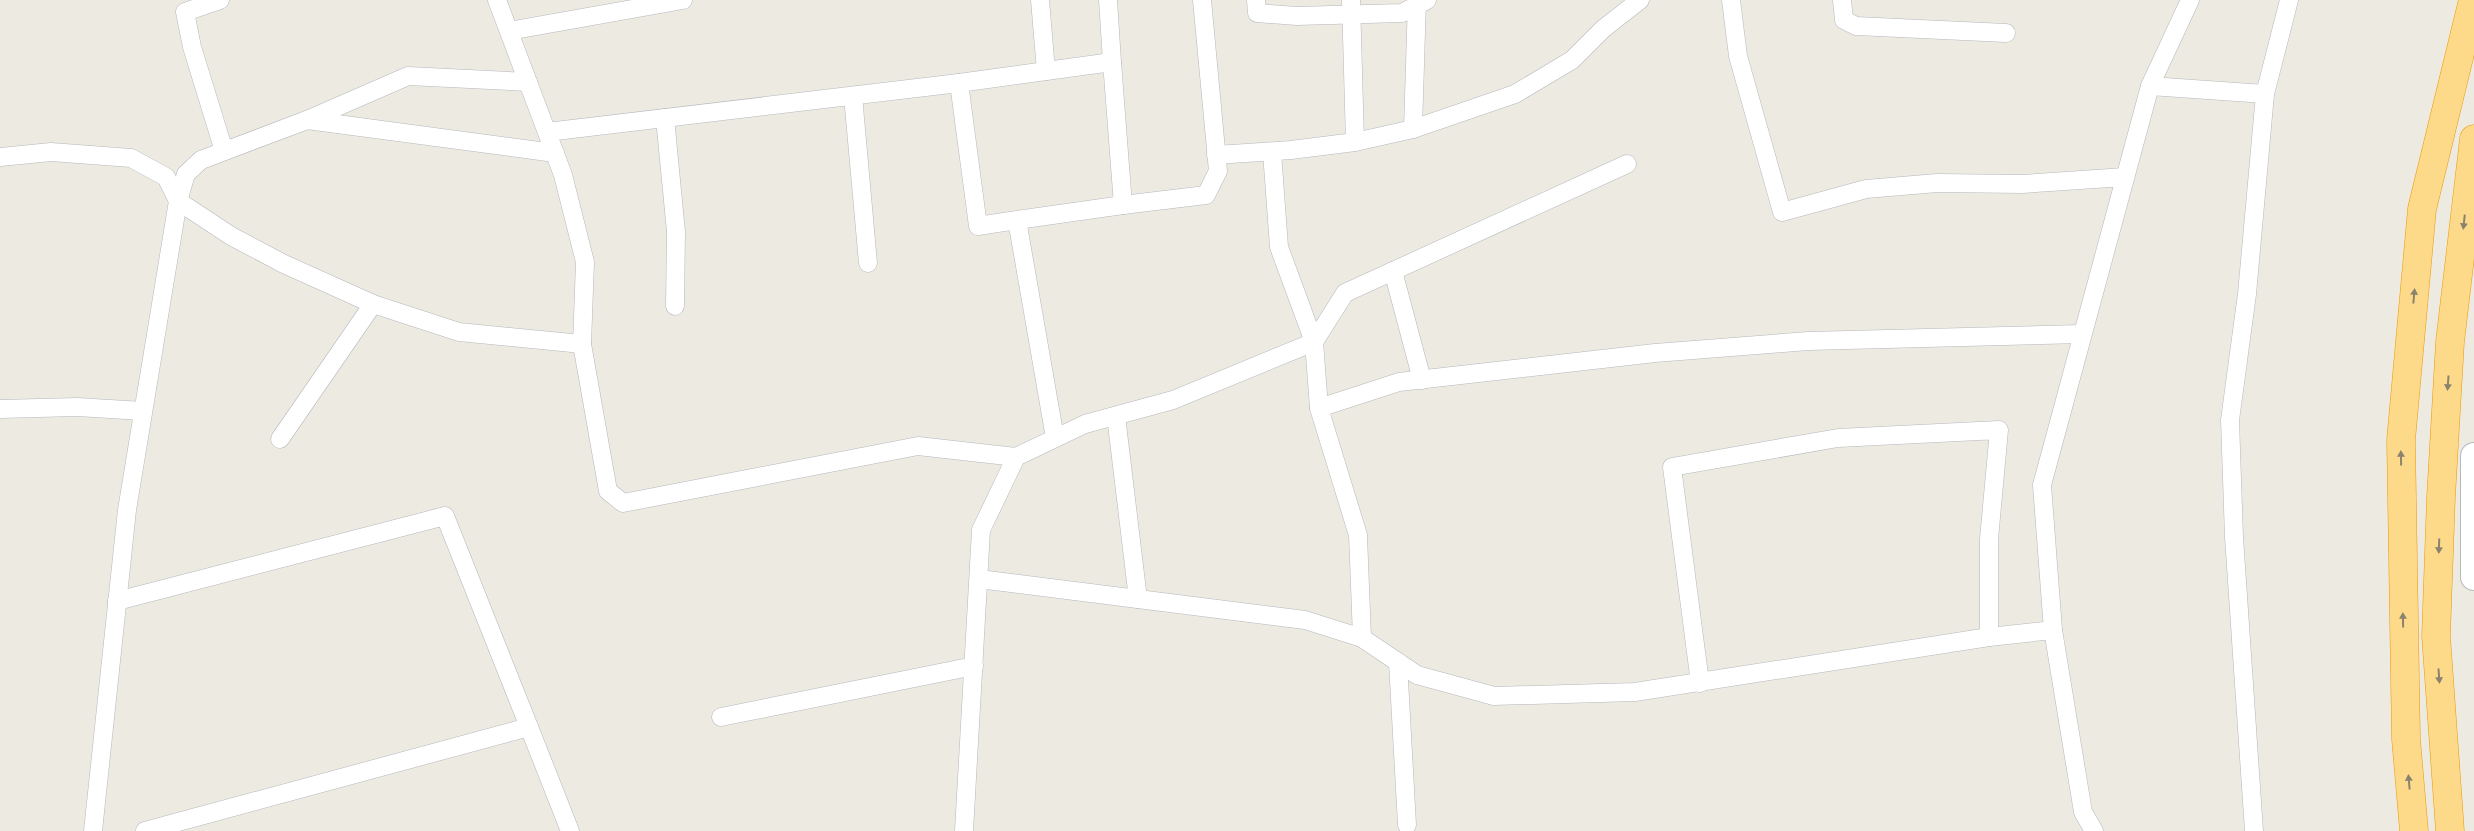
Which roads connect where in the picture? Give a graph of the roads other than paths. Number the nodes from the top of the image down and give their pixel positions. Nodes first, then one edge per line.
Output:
1 (220, 0) edge
2 (497, 0) edge
3 (683, 0) edge
4 (1040, 0) edge
5 (1108, 0) edge
6 (1202, 0) edge
7 (1256, 0) edge
8 (1640, 0) edge
9 (1731, 0) edge
10 (1842, 0) edge
11 (2289, 0) edge
12 (2473, 0) edge
13 (1420, 2) edge
14 (2183, 5) edge
15 (1352, 7) edge
16 (509, 31) junction
17 (2006, 33) dead end
18 (1112, 62) junction
19 (1046, 71) junction
20 (528, 82) junction
21 (959, 83) junction
22 (2150, 86) junction
23 (2264, 94) junction
24 (853, 96) junction
25 (666, 118) junction
26 (307, 120) junction
27 (1413, 129) junction
28 (547, 132) junction
29 (2474, 139) edge
30 (1354, 142) junction
31 (224, 151) junction
32 (1272, 152) junction
33 (555, 153) junction
34 (1216, 155) junction
35 (0, 157) edge
36 (1627, 164) dead end
37 (2125, 177) junction
38 (178, 201) junction
39 (1123, 205) junction
40 (1016, 220) junction
41 (868, 263) dead end
42 (1393, 271) junction
43 (373, 304) junction
44 (675, 306) dead end
45 (2082, 334) junction
46 (1314, 342) junction
47 (582, 344) junction
48 (1422, 380) junction
49 (1320, 408) junction
50 (0, 409) edge
51 (143, 412) junction
52 (1116, 416) junction
53 (1055, 438) junction
54 (280, 439) dead end
55 (2474, 456) edge
56 (1016, 457) junction
57 (2474, 577) edge
58 (979, 579) junction
59 (1138, 599) junction
60 (117, 601) junction
61 (2053, 630) junction
62 (1989, 637) junction
63 (1362, 638) junction
64 (1398, 662) junction
65 (974, 666) junction
66 (1700, 683) junction
67 (721, 717) dead end
68 (529, 727) junction
69 (1407, 825) dead end
70 (93, 831) edge
71 (145, 831) edge
72 (570, 831) edge
73 (964, 831) edge
74 (2094, 831) edge
75 (2254, 831) edge
76 (2414, 831) edge
77 (2450, 831) edge

1 - 31 street
2 - 16 street
3 - 16 street
4 - 19 street
5 - 18 street
6 - 34 street
7 - 15 street
8 - 27 street
9 - 37 street
10 - 17 street
11 - 23 street
76 -> 12 highway
13 - 15 street
13 - 27 street
14 - 22 street
15 - 30 street
16 - 20 street
18 - 19 street
18 - 39 street
19 - 21 street
20 - 26 street
20 - 28 street
21 - 24 street
21 - 40 street
22 - 23 street
22 - 37 street
23 - 75 street
24 - 25 street
24 - 41 street
25 - 28 street
25 - 44 street
26 - 31 street
26 - 33 street
27 - 30 street
28 - 33 street
29 -> 77 highway
30 - 32 street
31 - 38 street
32 - 34 street
32 - 46 street
33 - 47 street
34 - 39 street
35 - 38 street
36 - 42 street
37 - 45 street
38 - 43 street
38 - 51 street
39 - 40 street
40 - 53 street
42 - 46 street
42 - 48 street
43 - 47 street
43 - 54 street
45 - 48 street
45 - 61 street
46 - 49 street
46 - 52 street
47 - 56 street
48 - 49 street
49 - 63 street
50 - 51 street
51 - 60 street
52 - 53 street
52 - 59 street
53 - 56 street
55 - 57 street
56 - 58 street
58 - 59 street
58 - 65 street
59 - 63 street
60 - 68 street
60 - 70 street
61 - 62 street
61 - 74 street
62 - 66 street
62 - 66 street
63 - 64 street
64 - 66 street
64 - 69 street
65 - 67 street
65 - 73 street
68 - 71 street
68 - 72 street

